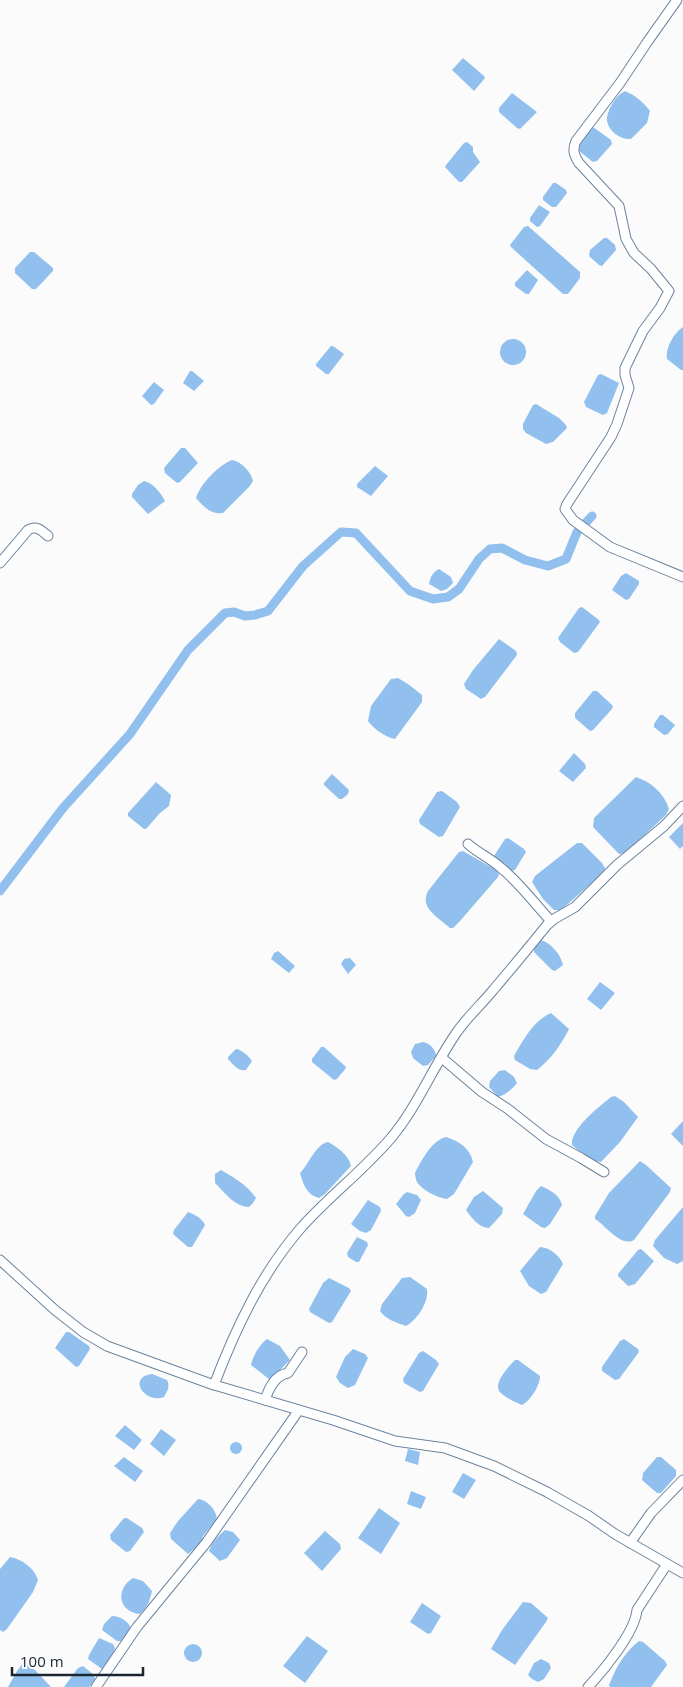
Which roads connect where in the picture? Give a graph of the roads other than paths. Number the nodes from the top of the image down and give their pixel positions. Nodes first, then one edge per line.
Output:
1 (678, 0) edge
2 (48, 536) dead end
3 (4, 551) edge
4 (0, 563) edge
5 (683, 577) edge
6 (683, 806) edge
7 (468, 844) dead end
8 (551, 921) junction
9 (442, 1058) junction
10 (604, 1172) dead end
11 (0, 1260) edge
12 (302, 1352) dead end
13 (214, 1385) junction
14 (265, 1400) junction
15 (299, 1410) junction
16 (683, 1480) edge
17 (630, 1543) junction
18 (666, 1564) junction
19 (683, 1573) edge
20 (96, 1687) edge
21 (588, 1687) edge

1 - 5 street
2 - 3 street
3 - 4 street
6 - 8 street
7 - 8 street
8 - 9 street
9 - 10 street
9 - 13 street
11 - 13 street
12 - 14 street
13 - 14 street
14 - 15 street
15 - 17 street
15 - 20 street
16 - 17 street
17 - 18 street
18 - 19 street
18 - 21 street

